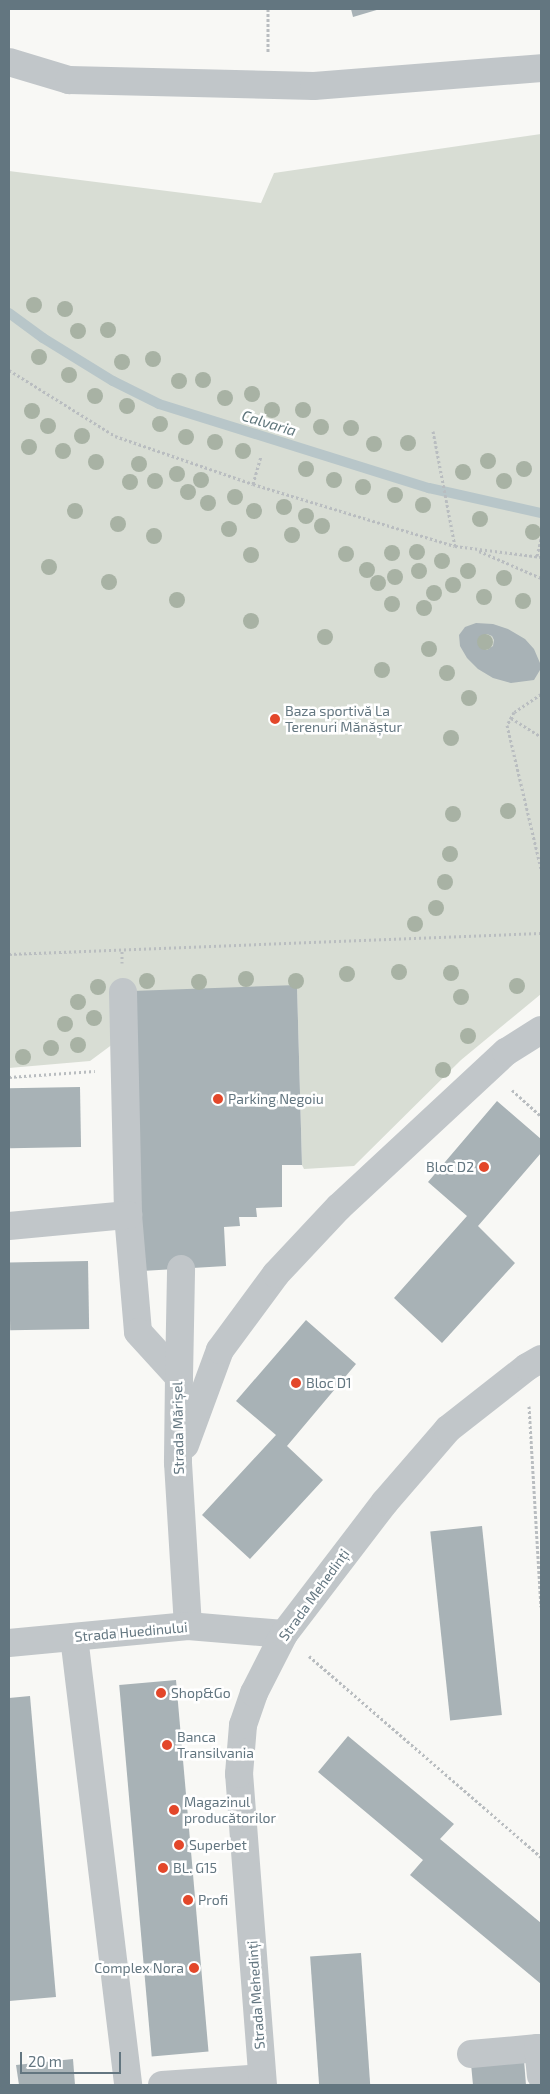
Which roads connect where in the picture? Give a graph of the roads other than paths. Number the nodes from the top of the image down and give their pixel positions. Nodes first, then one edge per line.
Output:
1 (9, 62) edge
2 (541, 68) edge
3 (123, 992) dead end
4 (541, 1030) edge
5 (128, 1215) junction
6 (9, 1226) edge
7 (181, 1269) dead end
8 (534, 1363) edge
9 (179, 1377) junction
10 (178, 1463) junction
11 (188, 1626) junction
12 (284, 1634) junction
13 (74, 1637) junction
14 (9, 1643) edge
15 (471, 2054) dead end
16 (541, 2076) edge
17 (262, 2082) edge
18 (128, 2085) edge
19 (162, 2085) edge

1 - 2 street
3 - 5 street, Strada Mărișel
4 - 10 street
5 - 6 street
5 - 9 street, Strada Mărișel
7 - 9 street
8 - 12 street, Strada Mehedinți
9 - 10 street, Strada Mărișel
10 - 11 street, Strada Mărișel
11 - 12 street, Strada Huedinului
11 - 13 street, Strada Huedinului
12 - 17 street, Strada Mehedinți
13 - 14 street, Strada Huedinului
13 - 18 street
15 - 16 street
17 - 19 street

